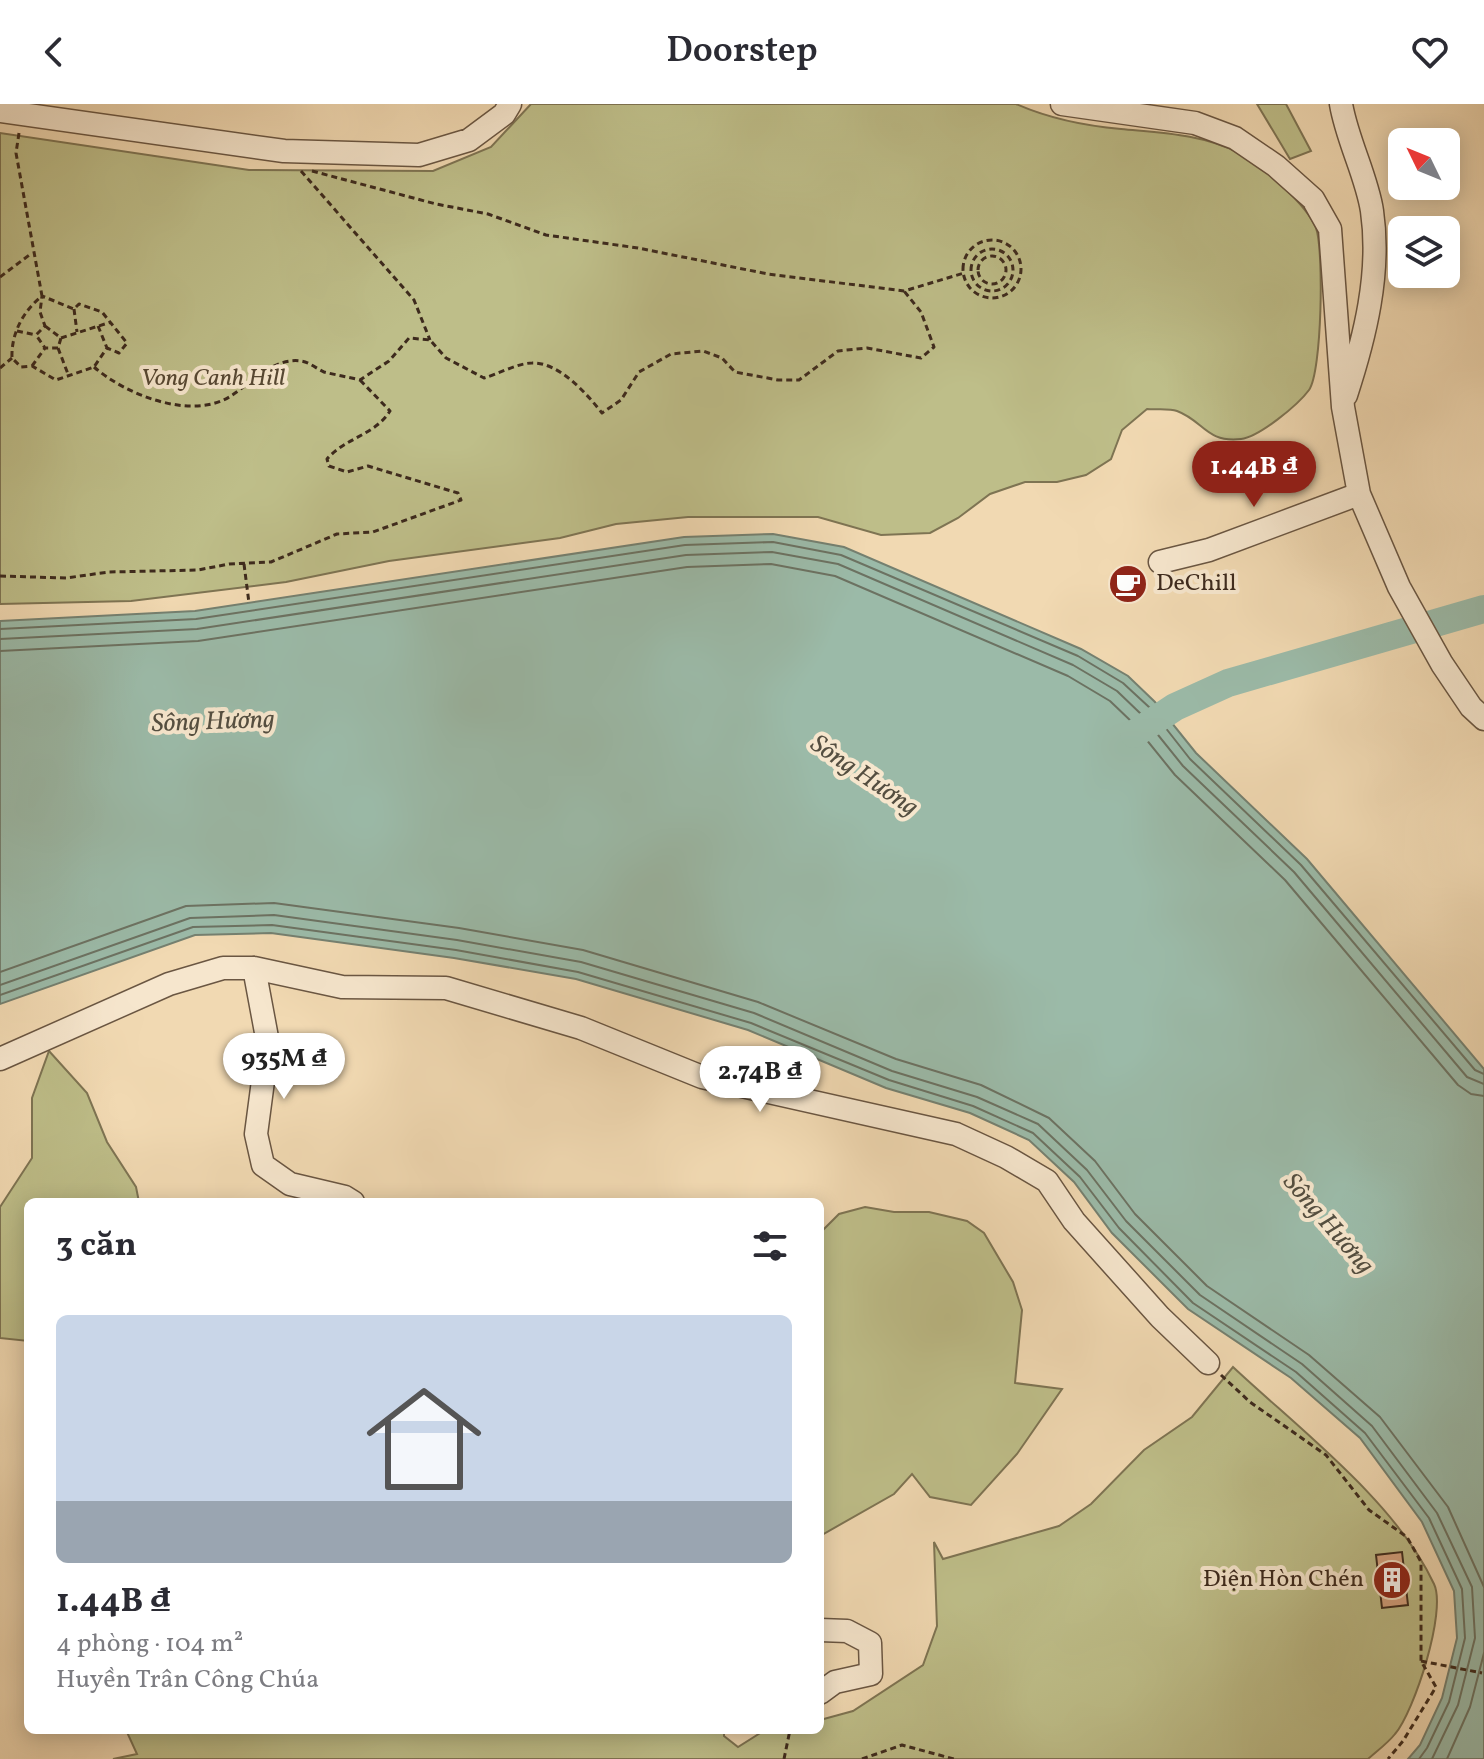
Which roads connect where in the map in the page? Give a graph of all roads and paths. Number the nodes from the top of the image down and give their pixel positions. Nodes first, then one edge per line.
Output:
1 (510, 104) edge
2 (1062, 104) edge
3 (1341, 104) edge
4 (0, 111) edge
5 (27, 115) junction
6 (989, 240) junction
7 (989, 248) junction
8 (32, 253) junction
9 (1013, 266) junction
10 (1006, 268) junction
11 (977, 271) junction
12 (971, 274) junction
13 (964, 275) junction
14 (0, 277) edge
15 (904, 291) junction
16 (995, 291) junction
17 (42, 296) junction
18 (996, 297) junction
19 (74, 309) junction
20 (112, 322) junction
21 (45, 326) junction
22 (98, 326) junction
23 (17, 331) junction
24 (77, 333) junction
25 (36, 335) junction
26 (61, 338) junction
27 (430, 340) junction
28 (45, 348) junction
29 (58, 348) junction
30 (107, 348) junction
31 (12, 358) junction
32 (32, 366) junction
33 (94, 367) junction
34 (0, 368) edge
35 (69, 375) junction
36 (360, 380) junction
37 (1343, 407) junction
38 (1359, 494) junction
39 (1160, 562) dead end
40 (244, 564) junction
41 (0, 576) edge
42 (249, 603) dead end
43 (1484, 719) edge
44 (254, 968) junction
45 (0, 1059) edge
46 (347, 1198) edge
47 (1208, 1363) joint
48 (824, 1630) edge
49 (1421, 1661) junction
50 (1482, 1673) dead end
51 (824, 1690) edge
52 (789, 1734) edge
53 (784, 1759) edge
54 (862, 1759) edge
55 (954, 1759) edge
56 (1388, 1759) edge

1 - 5 street
2 - 37 street
3 - 37 street
4 - 5 street
5 - 8 path
6 - 7 path
6 - 13 path
6 - 18 path
7 - 9 path
7 - 12 path
8 - 14 path
8 - 17 path
9 - 10 path
9 - 16 path
10 - 11 path
10 - 11 path
11 - 12 path
12 - 13 path
12 - 16 path
13 - 15 path
13 - 18 path
15 - 27 path
15 - 27 path
16 - 18 path
17 - 19 path
17 - 21 path
17 - 23 path
19 - 20 path
19 - 24 path
20 - 22 path
20 - 30 path
21 - 25 path
21 - 26 path
22 - 24 path
22 - 30 path
23 - 25 path
23 - 31 path
24 - 26 path
25 - 28 path
26 - 29 path
27 - 36 path
28 - 29 path
28 - 32 path
29 - 35 path
30 - 33 path
31 - 32 path
31 - 34 path
32 - 35 path
33 - 35 path
33 - 36 path
36 - 40 path
37 - 38 street
38 - 39 street
38 - 43 street
40 - 41 path
40 - 42 path
44 - 45 street
44 - 46 street
44 - 47 street
47 - 49 path
48 - 51 street
49 - 50 path
49 - 56 path
52 - 53 path
54 - 55 path

